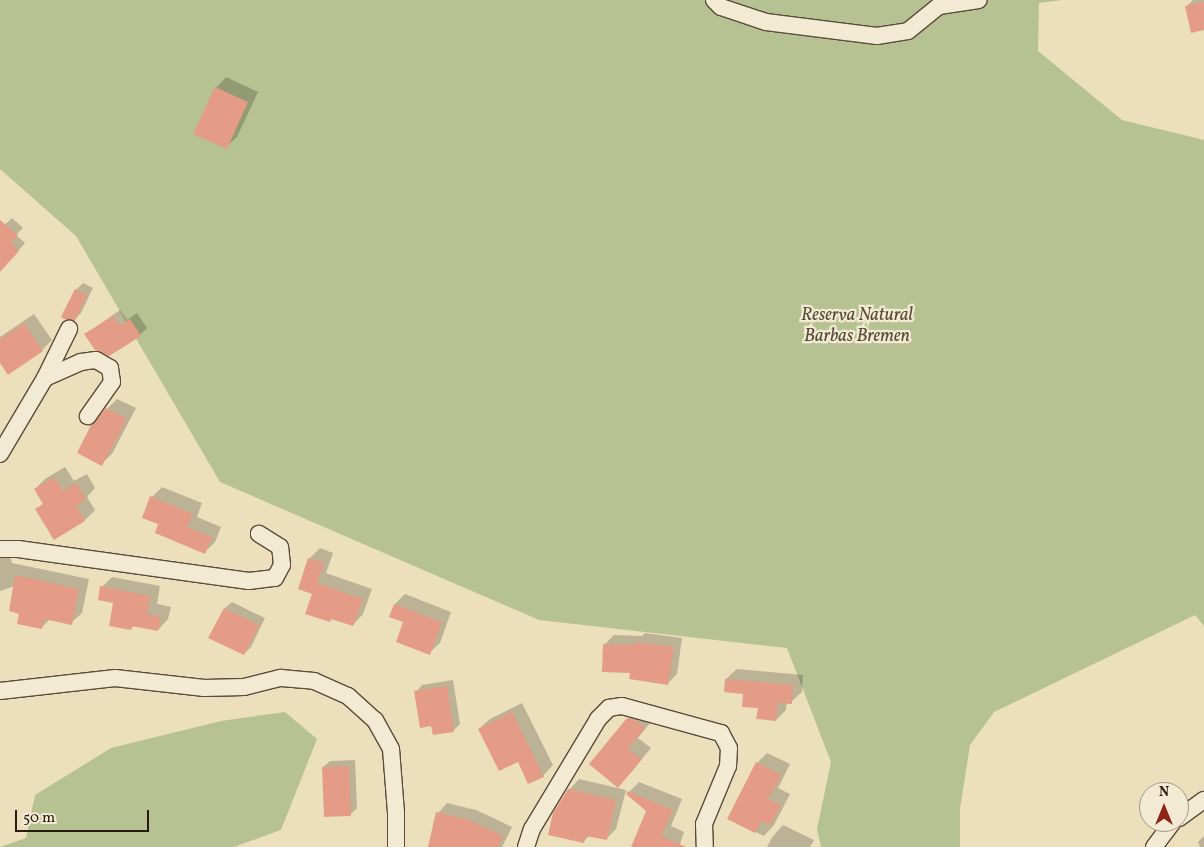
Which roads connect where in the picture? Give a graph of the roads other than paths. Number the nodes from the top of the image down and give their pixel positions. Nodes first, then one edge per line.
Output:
1 (714, 0) edge
2 (979, 0) edge
3 (936, 3) edge
4 (68, 329) dead end
5 (45, 378) junction
6 (88, 416) dead end
7 (0, 454) edge
8 (259, 534) dead end
9 (0, 549) edge
10 (0, 690) edge
11 (1204, 800) edge
12 (1189, 811) edge
13 (1165, 832) edge
14 (396, 847) edge
15 (526, 847) edge
16 (705, 847) edge
17 (1154, 847) edge

1 - 3 street
2 - 3 street
4 - 5 street
5 - 6 street
5 - 7 street
8 - 9 street
10 - 14 street
11 - 12 street
13 - 17 street
15 - 16 street

